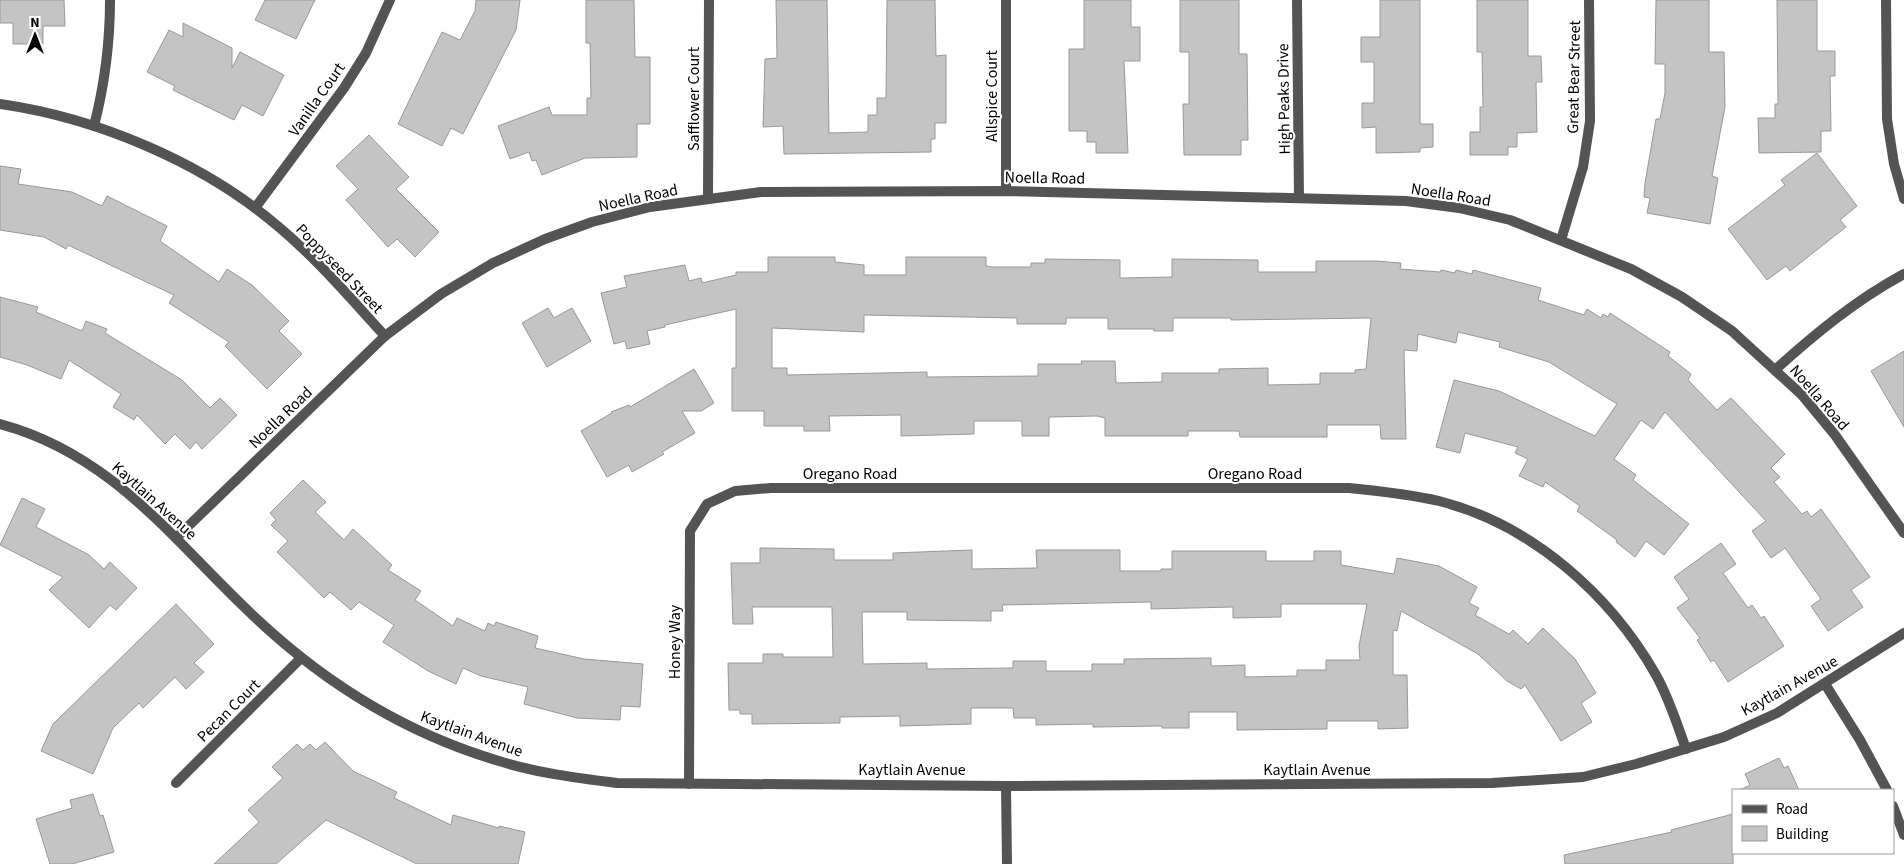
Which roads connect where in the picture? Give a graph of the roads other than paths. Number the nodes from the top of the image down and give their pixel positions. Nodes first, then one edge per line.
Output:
1 (110, 0) edge
2 (390, 0) edge
3 (709, 0) edge
4 (1006, 0) edge
5 (1297, 0) edge
6 (1589, 0) edge
7 (1886, 0) edge
8 (0, 104) edge
9 (94, 126) junction
10 (1006, 191) junction
11 (708, 198) junction
12 (1298, 198) junction
13 (1904, 199) edge
14 (255, 208) junction
15 (1561, 240) junction
16 (1904, 274) edge
17 (385, 336) junction
18 (1776, 369) junction
19 (0, 424) edge
20 (707, 504) joint
21 (1904, 533) edge
22 (176, 538) junction
23 (1904, 633) edge
24 (301, 658) junction
25 (1825, 684) junction
26 (1686, 749) junction
27 (176, 783) dead end
28 (689, 784) junction
29 (1006, 786) junction
30 (1885, 789) edge
31 (1894, 809) edge
32 (1904, 835) edge
33 (1007, 864) edge

1 - 9 street
2 - 14 street, Vanilla Court
3 - 11 street, Safflower Court
4 - 10 street, Allspice Court
5 - 12 street, High Peaks Drive
6 - 15 street, Great Bear Street
7 - 13 street
8 - 9 street, Poppyseed Street
9 - 14 street, Poppyseed Street
10 - 11 street, Noella Road
10 - 12 street, Noella Road
11 - 17 street, Noella Road
12 - 15 street, Noella Road
14 - 17 street, Poppyseed Street
15 - 18 street, Noella Road
16 - 18 street
17 - 22 street, Noella Road
18 - 21 street, Noella Road
19 - 22 street, Kaytlain Avenue
20 - 26 street, Oregano Road
20 - 28 street, Honey Way
22 - 24 street, Kaytlain Avenue
23 - 25 street, Kaytlain Avenue
24 - 27 street, Pecan Court
24 - 28 street, Kaytlain Avenue
25 - 26 street, Kaytlain Avenue
25 - 30 street
26 - 29 street, Kaytlain Avenue
28 - 29 street, Kaytlain Avenue
29 - 33 street
31 - 32 street

